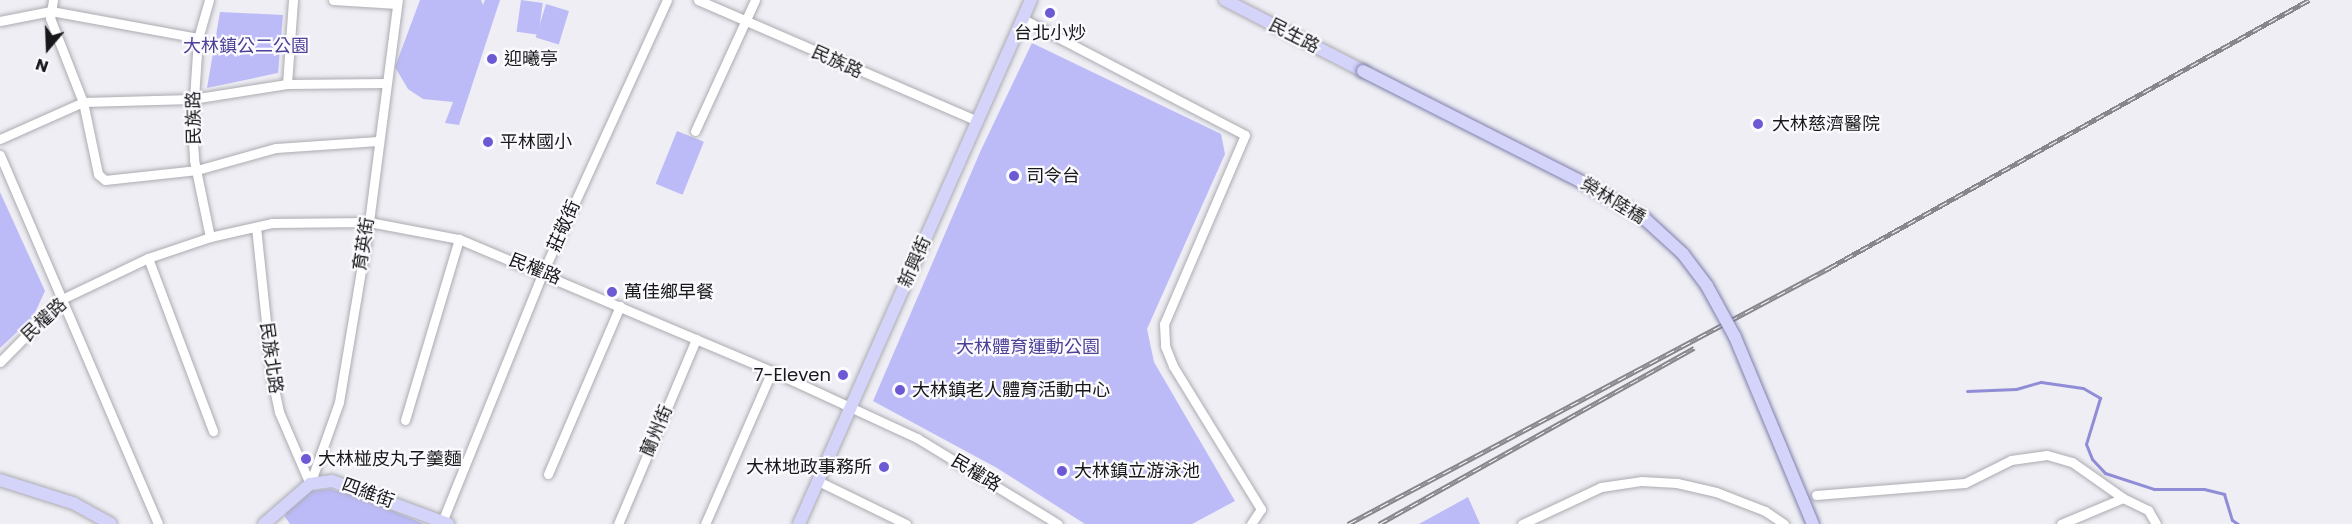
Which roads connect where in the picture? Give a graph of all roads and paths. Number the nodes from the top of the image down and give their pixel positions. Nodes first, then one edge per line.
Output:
1 (53, 0) edge
2 (209, 0) edge
3 (293, 0) edge
4 (333, 0) edge
5 (667, 0) edge
6 (698, 0) edge
7 (755, 0) edge
8 (1031, 0) edge
9 (1225, 0) edge
10 (398, 2) edge
11 (51, 11) junction
12 (1023, 19) junction
13 (746, 20) junction
14 (0, 21) edge
15 (198, 38) junction
16 (1363, 71) joint
17 (386, 83) junction
18 (287, 84) junction
19 (192, 99) junction
20 (83, 102) junction
21 (978, 121) junction
22 (695, 131) dead end
23 (0, 139) edge
24 (378, 141) junction
25 (0, 155) edge
26 (197, 171) junction
27 (369, 222) junction
28 (256, 227) junction
29 (210, 237) junction
30 (459, 239) junction
31 (148, 258) junction
32 (543, 272) junction
33 (62, 299) junction
34 (620, 306) junction
35 (696, 339) junction
36 (0, 362) edge
37 (772, 371) junction
38 (850, 406) junction
39 (405, 420) dead end
40 (213, 431) dead end
41 (548, 474) dead end
42 (0, 480) edge
43 (818, 482) junction
44 (309, 484) junction
45 (1816, 495) dead end
46 (2123, 498) junction
47 (445, 523) edge
48 (111, 524) edge
49 (158, 524) edge
50 (264, 524) edge
51 (618, 524) edge
52 (705, 524) edge
53 (799, 524) edge
54 (906, 524) edge
55 (1058, 524) edge
56 (1251, 524) edge
57 (1522, 524) edge
58 (1784, 524) edge
59 (1814, 524) edge
60 (2061, 524) edge
61 (2156, 524) edge

1 - 11 street
2 - 15 street, 民族路
3 - 18 street
4 - 10 street
5 - 32 street, 莊敬街
6 - 13 street, 民族路
7 - 13 street
8 - 12 main road, 新興街
9 - 16 main road, 民生路
10 - 17 street, 育英街
11 - 14 street
11 - 15 street
11 - 20 street
12 - 21 main road, 新興街
12 - 56 street
13 - 21 street, 民族路
13 - 22 street
15 - 19 street, 民族路
16 - 59 main road, 榮林陸橋, bridge
17 - 18 street
17 - 24 street, 育英街
18 - 19 street
19 - 20 street
19 - 26 street, 民族路
20 - 23 street
20 - 26 street
21 - 38 main road, 新興街
24 - 26 street
24 - 27 street, 育英街
25 - 33 street
26 - 29 street, 民族路
27 - 28 street, 民權路
27 - 30 street, 民權路
27 - 44 street, 育英街
28 - 29 street, 民權路
28 - 44 street, 民族北路
29 - 31 street, 民權路
30 - 32 street, 民權路
30 - 39 street
31 - 33 street, 民權路
31 - 40 street
32 - 34 street, 民權路
32 - 47 street, 莊敬街
33 - 36 street, 民權路
33 - 49 street
34 - 35 street, 民權路
34 - 41 street
35 - 37 street, 民權路
35 - 51 street, 蘭州街
37 - 38 street, 民權路
37 - 52 street
38 - 43 main road, 新興街
38 - 55 street, 民權路
42 - 48 main road
43 - 53 main road, 新興街
43 - 54 street
44 - 47 main road, 四維街
44 - 50 main road
45 - 46 street
46 - 60 street
46 - 61 street
57 - 58 street

